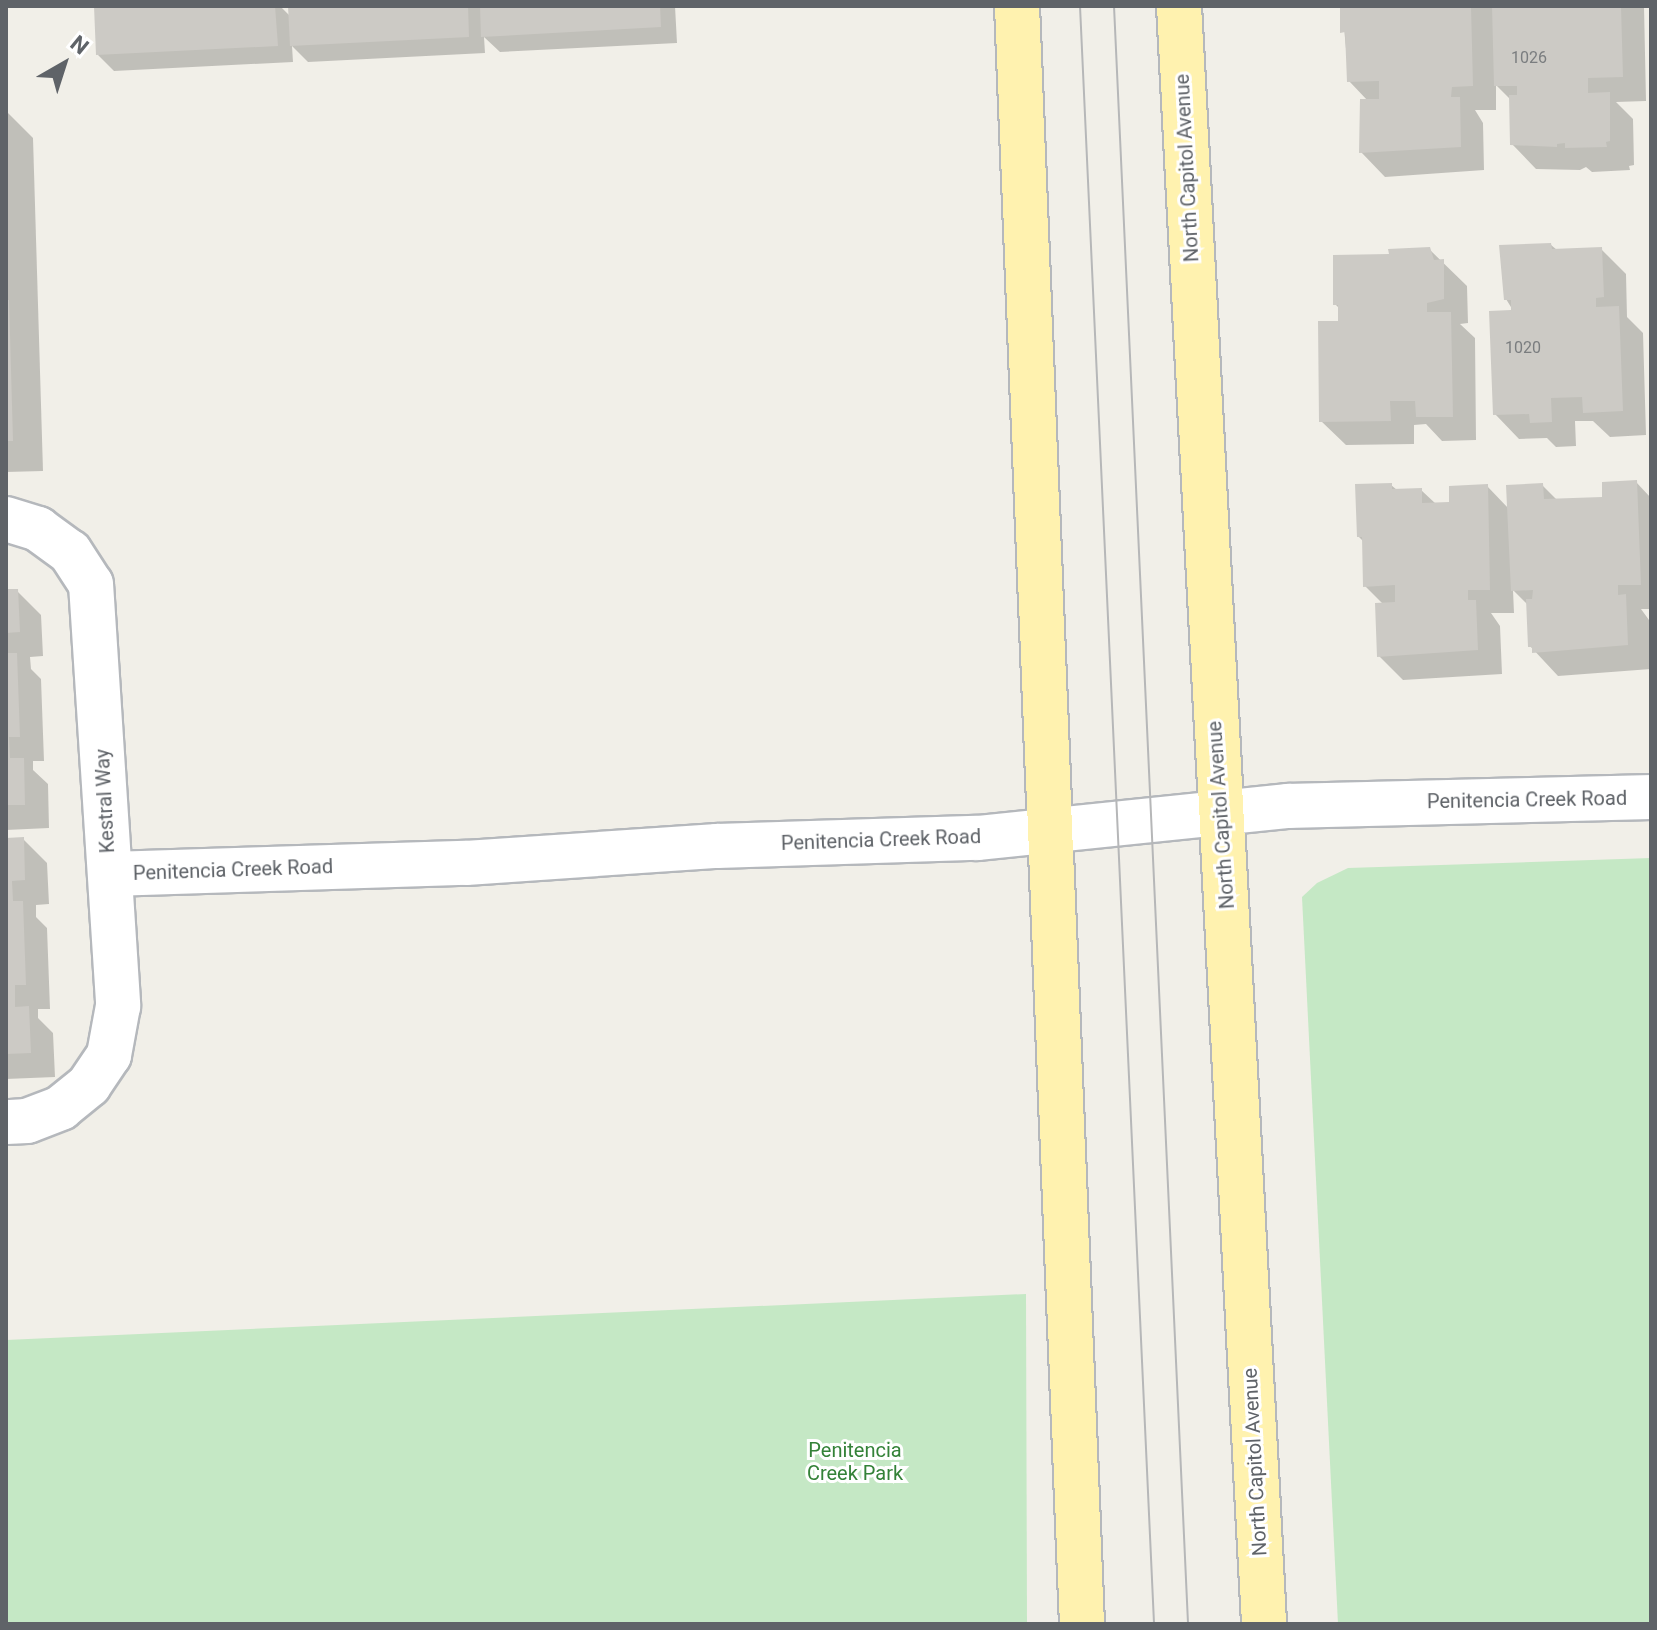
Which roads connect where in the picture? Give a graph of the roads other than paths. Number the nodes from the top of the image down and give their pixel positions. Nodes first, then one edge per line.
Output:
1 (1017, 6) edge
2 (1179, 6) edge
3 (6, 519) edge
4 (1651, 797) edge
5 (1219, 814) junction
6 (1049, 830) junction
7 (110, 874) junction
8 (6, 1122) edge
9 (1082, 1624) edge
10 (1264, 1624) edge

1 - 6 main road
2 - 5 main road, North Capitol Avenue
3 - 7 street, Kestral Way
4 - 5 street, Penitencia Creek Road
5 - 6 street, Penitencia Creek Road
5 - 10 main road, North Capitol Avenue
6 - 7 street, Penitencia Creek Road
6 - 9 main road
7 - 8 street, Kestral Way

